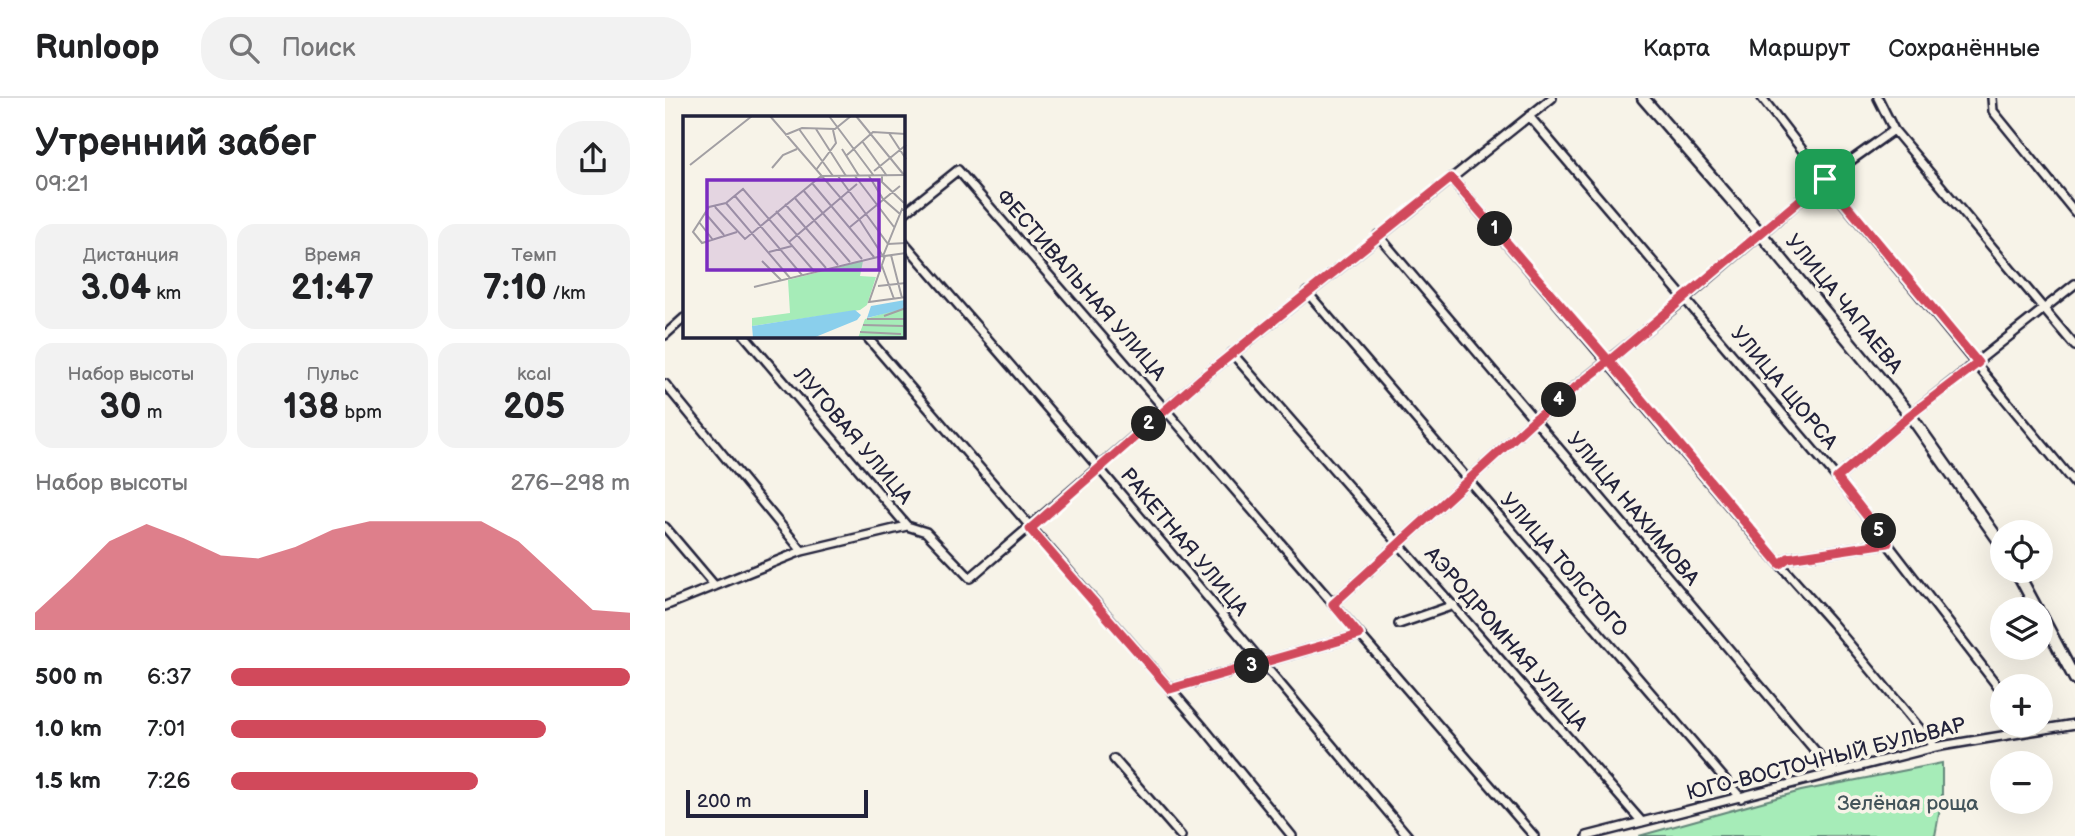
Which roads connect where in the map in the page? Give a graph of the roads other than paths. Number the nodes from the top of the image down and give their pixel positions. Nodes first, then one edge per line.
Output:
1 (1552, 98) edge
2 (1643, 98) edge
3 (1762, 98) edge
4 (1878, 98) edge
5 (1992, 98) edge
6 (1529, 116) junction
7 (1894, 130) junction
8 (1451, 178) junction
9 (1825, 179) junction
10 (905, 212) edge
11 (2075, 212) edge
12 (1761, 234) junction
13 (1378, 235) junction
14 (905, 244) edge
15 (2075, 284) edge
16 (1307, 292) junction
17 (1685, 299) junction
18 (2044, 310) junction
19 (683, 319) edge
20 (665, 335) edge
21 (747, 338) edge
22 (868, 338) edge
23 (2075, 346) edge
24 (1232, 353) junction
25 (1609, 361) junction
26 (1978, 363) junction
27 (665, 384) edge
28 (1166, 410) junction
29 (1910, 415) junction
30 (1535, 419) junction
31 (1099, 468) junction
32 (1837, 478) junction
33 (1467, 480) junction
34 (2075, 484) edge
35 (1990, 524) edge
36 (907, 526) junction
37 (665, 527) edge
38 (1030, 529) junction
39 (1399, 542) junction
40 (1888, 543) junction
41 (802, 551) junction
42 (1780, 564) junction
43 (715, 586) junction
44 (1333, 604) junction
45 (1454, 605) junction
46 (665, 606) edge
47 (1399, 624) dead end
48 (1359, 635) junction
49 (2053, 637) edge
50 (1263, 663) junction
51 (1990, 676) edge
52 (2075, 678) edge
53 (1170, 689) junction
54 (2075, 724) edge
55 (2053, 726) edge
56 (1990, 736) edge
57 (1935, 747) junction
58 (1114, 759) dead end
59 (1834, 773) junction
60 (1741, 798) junction
61 (1642, 822) junction
62 (1181, 836) edge
63 (1292, 836) edge
64 (1408, 836) edge
65 (1534, 836) edge
66 (1587, 836) edge

1 - 6 street
2 - 12 main road, УЛИЦА ЧАПАЕВА
3 - 9 street
4 - 7 street
5 - 11 street
6 - 8 street
6 - 17 street, УЛИЦА ЩОРСА
7 - 9 street
7 - 18 street
8 - 13 street
8 - 25 street
9 - 12 street
9 - 26 street
10 - 28 street, ФЕСТИВАЛЬНАЯ УЛИЦА
12 - 17 street
12 - 29 main road, УЛИЦА ЧАПАЕВА
13 - 16 street
13 - 30 street, УЛИЦА НАХИМОВА
14 - 31 street, РАКЕТНАЯ УЛИЦА
15 - 18 street
16 - 24 street
16 - 33 street, УЛИЦА ТОЛСТОГО
17 - 25 street
17 - 32 street, УЛИЦА ЩОРСА
18 - 23 street
18 - 26 street
19 - 20 street
21 - 36 street, ЛУГОВАЯ УЛИЦА
22 - 38 street
24 - 28 street
24 - 39 street, АЭРОДРОМНАЯ УЛИЦА
25 - 30 street
25 - 42 street
26 - 29 street
26 - 34 street
27 - 41 street
28 - 31 street
28 - 44 street, ФЕСТИВАЛЬНАЯ УЛИЦА
29 - 32 street
29 - 35 main road, УЛИЦА ЧАПАЕВА
30 - 33 street
30 - 59 street, УЛИЦА НАХИМОВА
31 - 38 street
31 - 50 street, РАКЕТНАЯ УЛИЦА
32 - 40 street, УЛИЦА ЩОРСА
33 - 39 street
33 - 60 street, УЛИЦА ТОЛСТОГО
36 - 38 street, ЛУГОВАЯ УЛИЦА
36 - 41 street
37 - 43 street
38 - 53 street
39 - 44 street
39 - 45 street, АЭРОДРОМНАЯ УЛИЦА
40 - 42 street
40 - 51 street, УЛИЦА ЩОРСА
41 - 43 street
42 - 57 street
43 - 46 street
44 - 48 street, ФЕСТИВАЛЬНАЯ УЛИЦА
45 - 47 street
45 - 61 street, АЭРОДРОМНАЯ УЛИЦА
48 - 50 street
48 - 65 street, ФЕСТИВАЛЬНАЯ УЛИЦА
49 - 52 main road
50 - 53 street
50 - 64 street, РАКЕТНАЯ УЛИЦА
53 - 63 street
54 - 55 street, ЮГО-ВОСТОЧНЫЙ БУЛЬВАР
56 - 57 street, ЮГО-ВОСТОЧНЫЙ БУЛЬВАР
57 - 59 street, ЮГО-ВОСТОЧНЫЙ БУЛЬВАР
58 - 62 street
59 - 60 street, ЮГО-ВОСТОЧНЫЙ БУЛЬВАР
60 - 61 street, ЮГО-ВОСТОЧНЫЙ БУЛЬВАР
61 - 66 street, ЮГО-ВОСТОЧНЫЙ БУЛЬВАР

